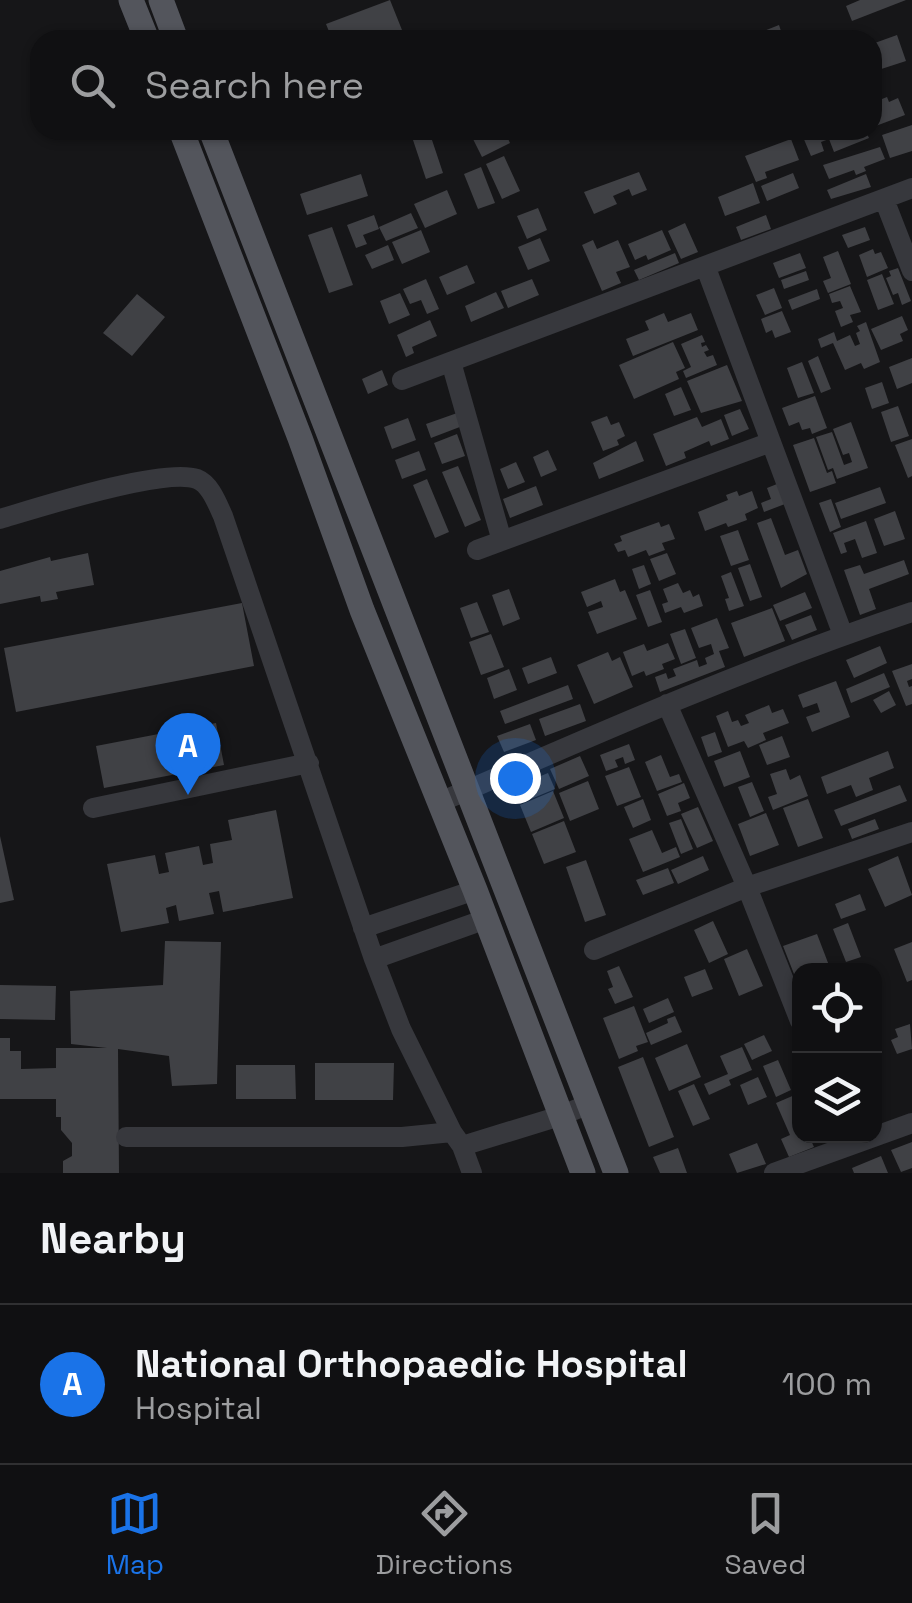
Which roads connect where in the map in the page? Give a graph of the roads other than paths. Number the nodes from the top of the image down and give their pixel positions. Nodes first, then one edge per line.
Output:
1 (132, 0) edge
2 (161, 0) edge
3 (143, 30) edge
4 (172, 30) edge
5 (185, 140) edge
6 (214, 140) edge
7 (912, 188) edge
8 (884, 199) junction
9 (706, 268) junction
10 (912, 271) edge
11 (451, 362) junction
12 (402, 380) dead end
13 (771, 442) junction
14 (0, 519) edge
15 (502, 541) junction
16 (477, 550) dead end
17 (912, 612) edge
18 (843, 635) junction
19 (668, 704) junction
20 (309, 763) junction
21 (468, 790) junction
22 (438, 803) junction
23 (93, 808) dead end
24 (912, 832) edge
25 (747, 887) junction
26 (475, 890) junction
27 (486, 918) junction
28 (363, 928) junction
29 (594, 950) dead end
30 (374, 958) junction
31 (792, 1001) edge
32 (589, 1104) junction
33 (560, 1116) junction
34 (912, 1123) edge
35 (882, 1131) edge
36 (126, 1137) dead end
37 (457, 1139) junction
38 (842, 1143) edge
39 (472, 1173) edge
40 (582, 1173) edge
41 (616, 1173) edge
42 (774, 1173) edge

1 - 3 main road
2 - 4 main road
5 - 22 main road
6 - 21 main road
7 - 8 street
8 - 9 street
8 - 10 street
9 - 11 street
9 - 13 street
11 - 12 street
11 - 15 street
13 - 15 street
13 - 18 street
14 - 20 street
15 - 16 street
17 - 18 street
18 - 19 street
19 - 21 street
19 - 25 street
20 - 23 street
20 - 28 street
21 - 22 street
21 - 32 main road
22 - 26 main road
24 - 25 street
25 - 29 street
25 - 31 street
26 - 27 main road
26 - 28 street
27 - 30 street
27 - 33 main road
28 - 30 street
30 - 37 street
32 - 33 street
32 - 41 main road
33 - 37 street
33 - 40 main road
34 - 35 street
36 - 37 street
37 - 39 street
38 - 42 street

